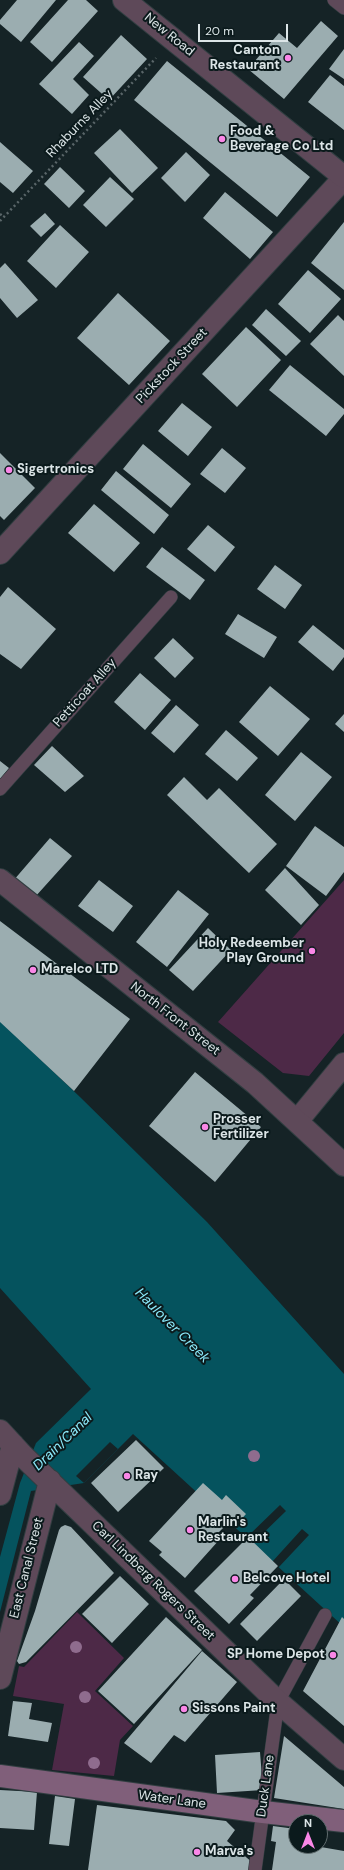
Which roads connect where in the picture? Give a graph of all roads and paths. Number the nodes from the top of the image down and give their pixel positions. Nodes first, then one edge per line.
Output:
1 (124, 0) edge
2 (334, 0) edge
3 (344, 8) edge
4 (174, 39) junction
5 (344, 177) edge
6 (0, 214) edge
7 (4, 218) junction
8 (0, 221) edge
9 (0, 553) edge
10 (171, 597) dead end
11 (0, 789) edge
12 (0, 880) edge
13 (344, 1064) edge
14 (298, 1120) junction
15 (344, 1164) edge
16 (12, 1444) edge
17 (47, 1478) junction
18 (0, 1494) edge
19 (324, 1615) dead end
20 (0, 1678) edge
21 (278, 1702) junction
22 (344, 1759) edge
23 (0, 1776) edge
24 (263, 1812) junction
25 (344, 1821) edge
26 (255, 1870) edge

1 - 4 street, New Road
2 - 3 lane
4 - 5 street, New Road
4 - 7 path, Rhaburns Alley
5 - 9 street, Pickstock Street
6 - 7 path
7 - 8 path, Rhaburns Alley
10 - 11 lane, Petticoat Alley
12 - 14 street, North Front Street
13 - 14 street
14 - 15 street, North Front Street
16 - 17 street, Carl Lindberg Rogers Street
16 - 18 street
17 - 20 street, East Canal Street
17 - 21 street, Carl Lindberg Rogers Street
19 - 21 lane
21 - 22 street, Carl Lindberg Rogers Street
21 - 24 lane, Duck Lane
23 - 24 main road, Water Lane
24 - 25 main road, Water Lane
24 - 26 lane, Duck Lane

